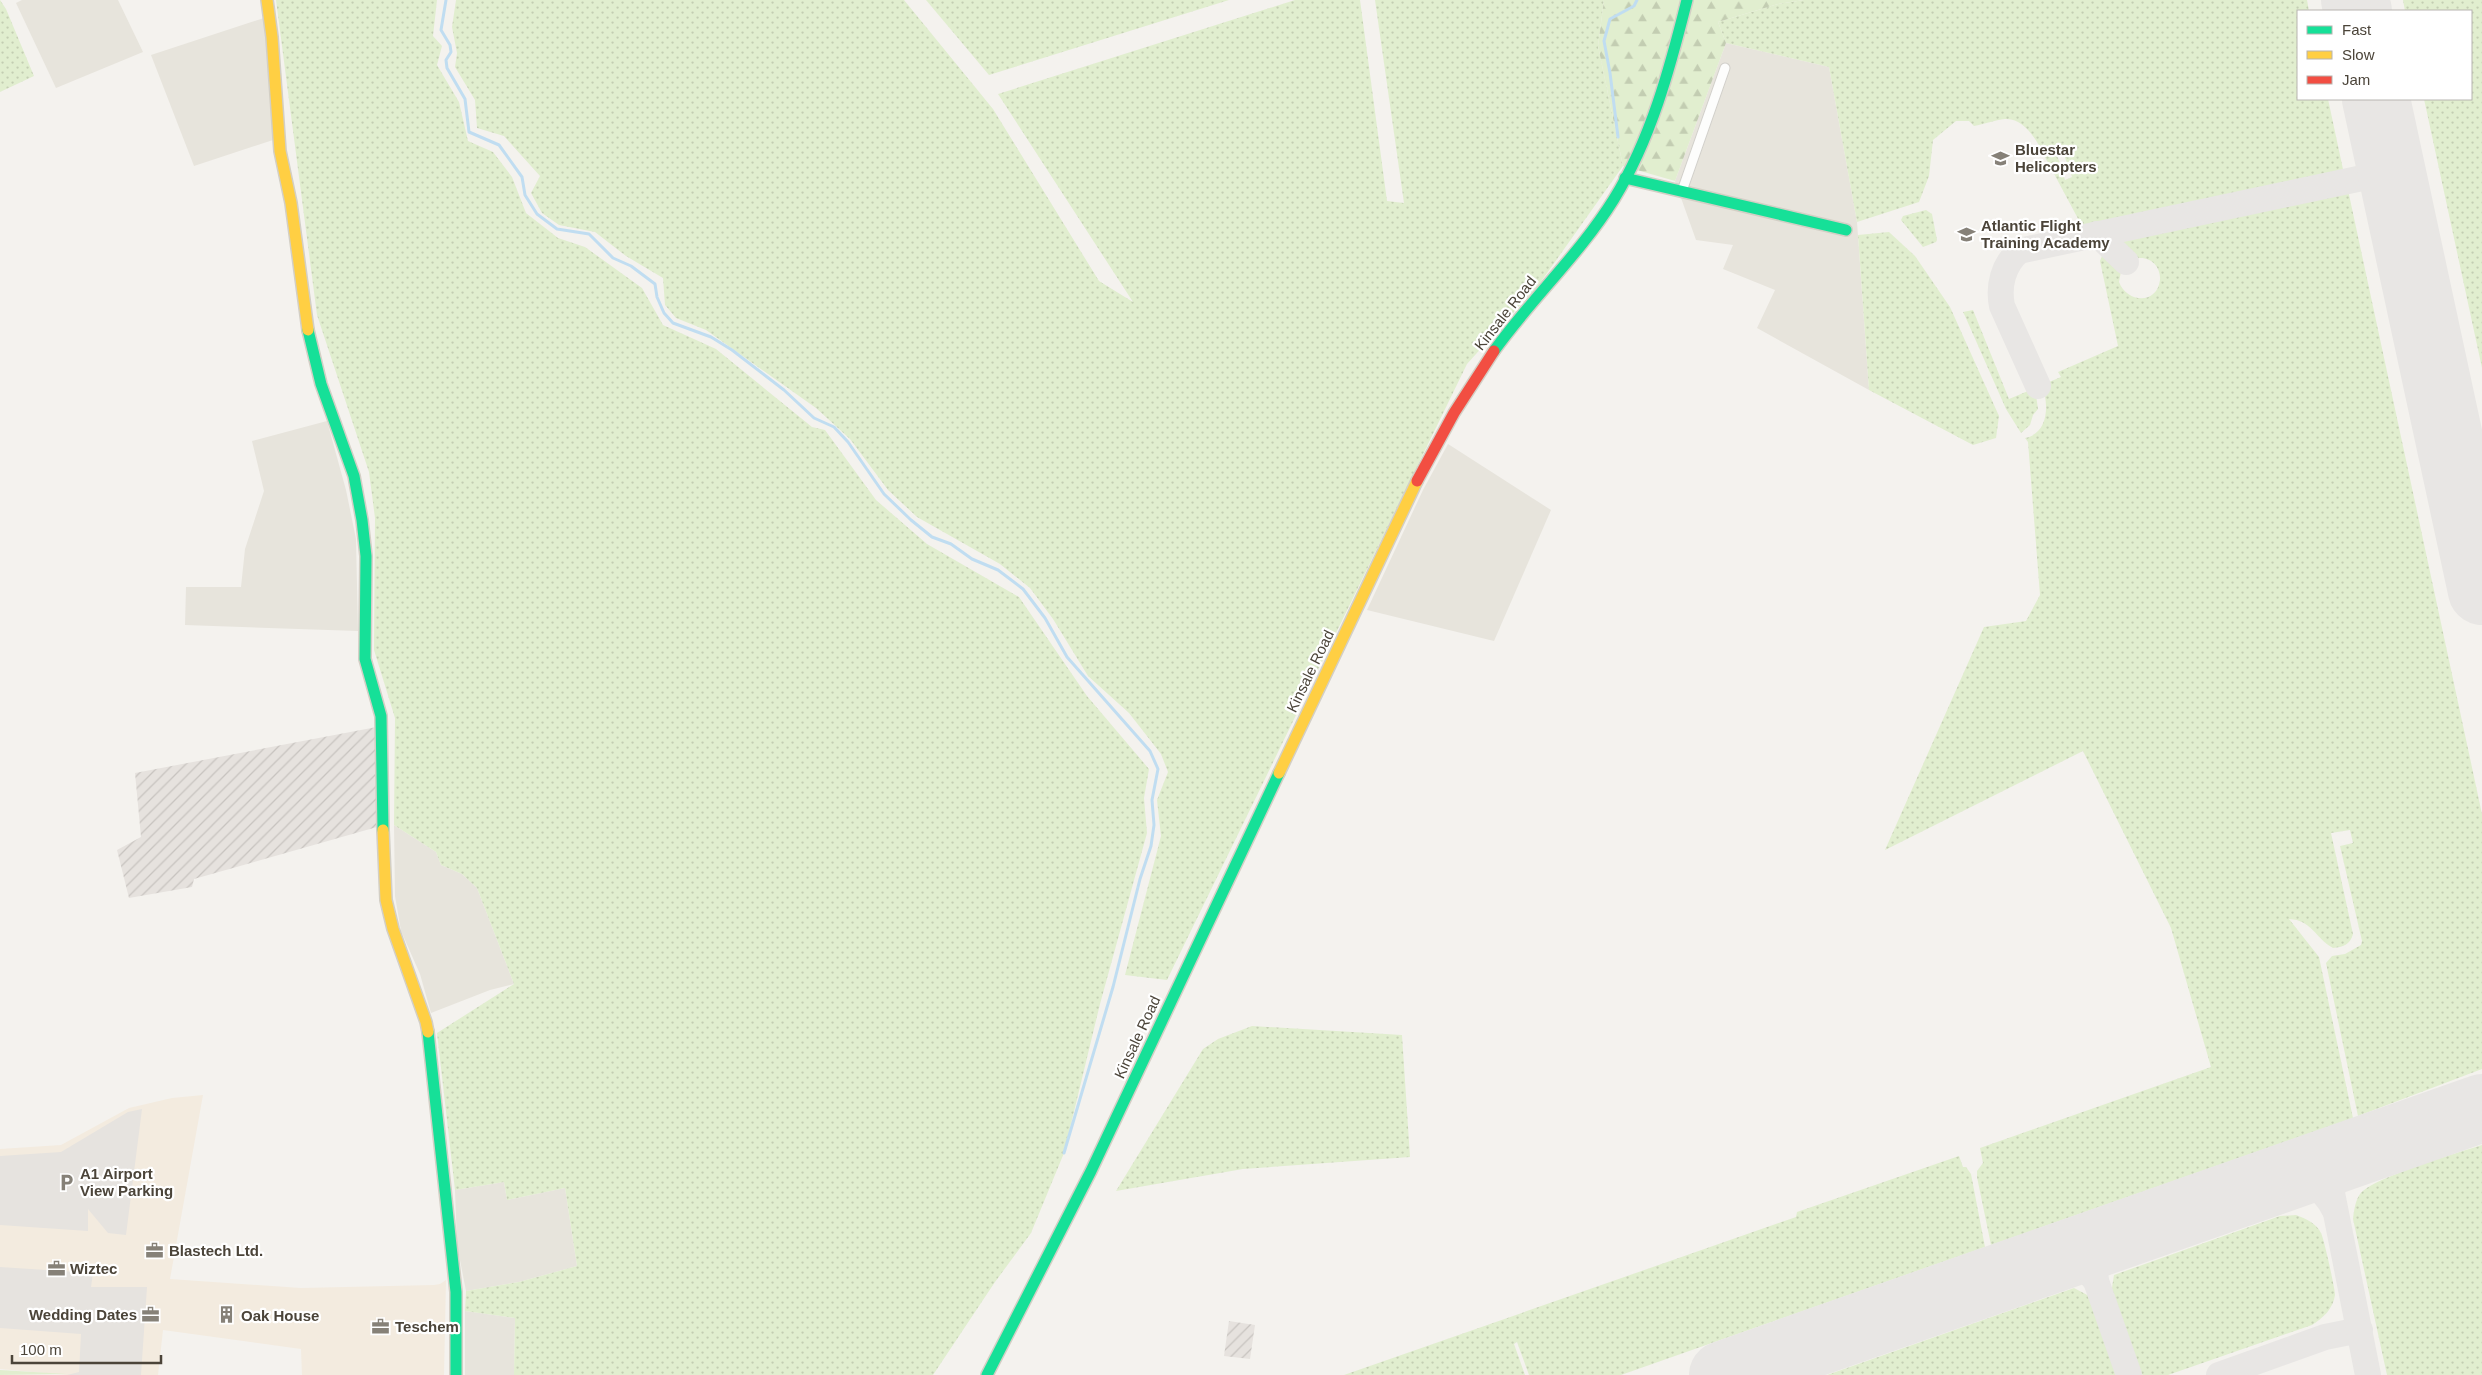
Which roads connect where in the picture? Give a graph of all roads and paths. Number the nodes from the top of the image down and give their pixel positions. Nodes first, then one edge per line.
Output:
1 (267, 0) edge
2 (1687, 0) edge
3 (1725, 68) dead end
4 (1625, 178) junction
5 (1682, 191) junction
6 (1846, 230) dead end
7 (456, 1375) edge
8 (987, 1375) edge

1 - 7 street
2 - 4 street, Kinsale Road
3 - 5 street
4 - 5 street
4 - 8 street, Kinsale Road
5 - 6 street

